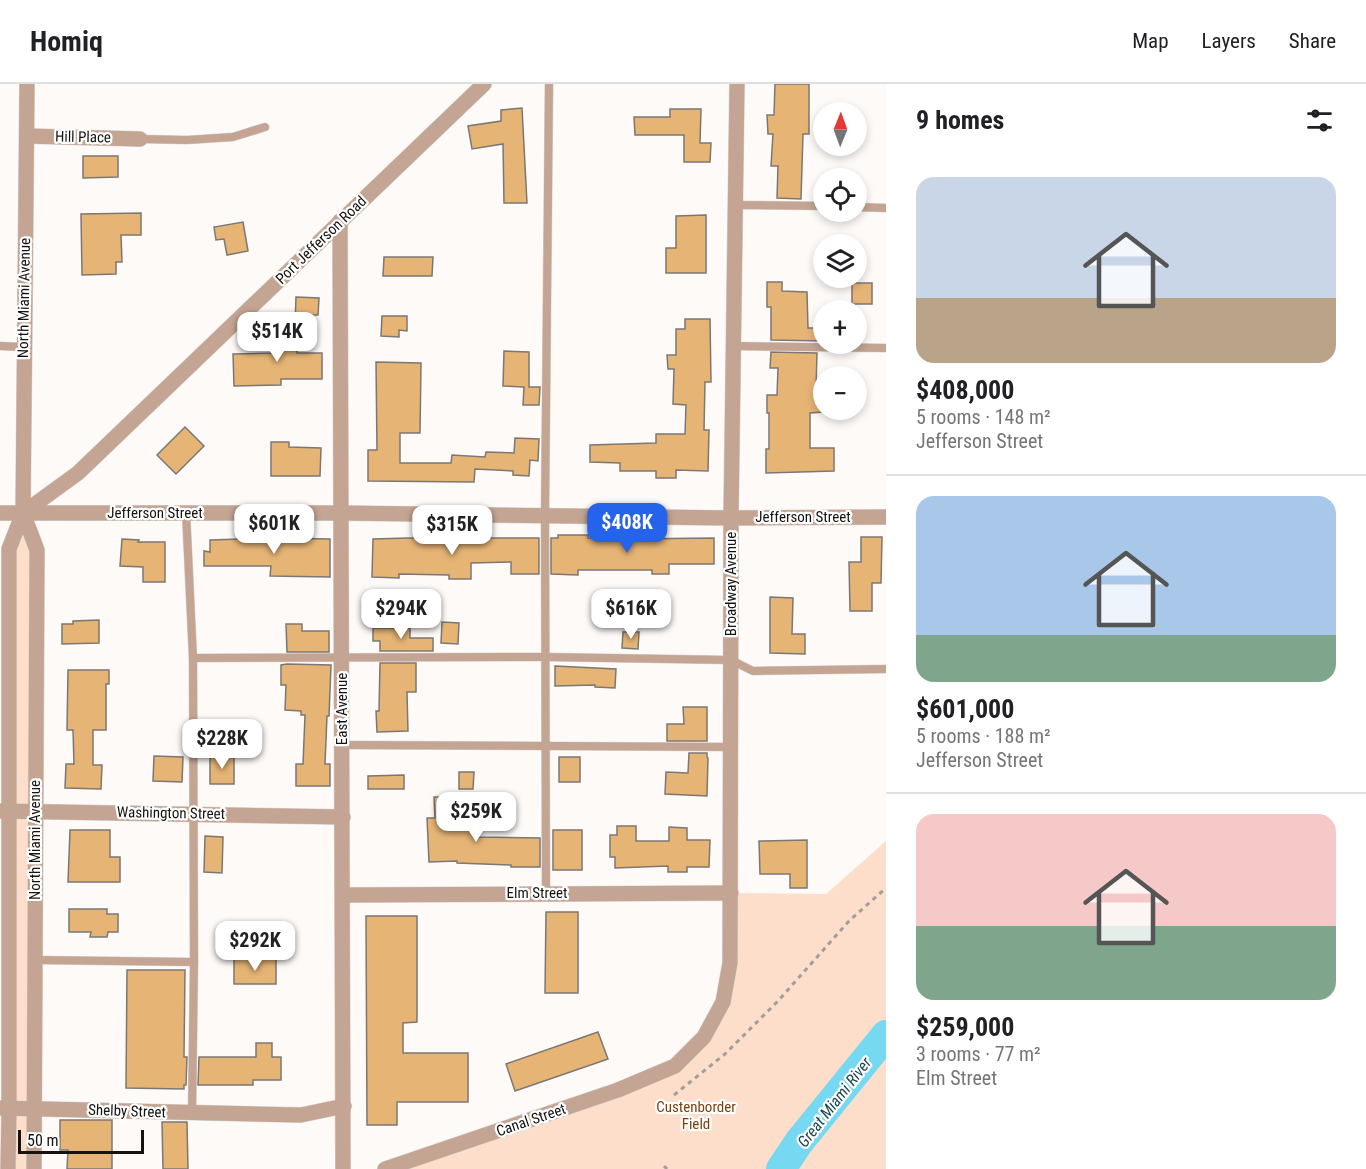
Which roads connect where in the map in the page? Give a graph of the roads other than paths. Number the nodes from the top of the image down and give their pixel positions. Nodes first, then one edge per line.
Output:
1 (27, 84) edge
2 (484, 84) edge
3 (549, 84) edge
4 (737, 84) edge
5 (265, 127) dead end
6 (27, 136) junction
7 (140, 138) joint
8 (735, 205) junction
9 (813, 207) edge
10 (867, 207) edge
11 (886, 208) edge
12 (340, 221) junction
13 (0, 346) edge
14 (733, 346) junction
15 (23, 347) junction
16 (886, 348) edge
17 (0, 513) edge
18 (23, 513) junction
19 (186, 513) junction
20 (341, 513) junction
21 (545, 515) junction
22 (886, 517) edge
23 (731, 518) junction
24 (343, 657) junction
25 (545, 657) junction
26 (193, 658) junction
27 (731, 660) junction
28 (886, 669) edge
29 (342, 745) junction
30 (546, 747) junction
31 (731, 747) junction
32 (4, 811) edge
33 (35, 811) junction
34 (194, 813) junction
35 (342, 817) junction
36 (546, 892) junction
37 (731, 893) junction
38 (343, 895) junction
39 (4, 957) edge
40 (35, 960) junction
41 (194, 962) junction
42 (675, 1066) joint
43 (344, 1106) junction
44 (5, 1108) edge
45 (36, 1108) junction
46 (192, 1113) junction
47 (8, 1169) edge
48 (34, 1169) edge
49 (343, 1169) edge
50 (385, 1169) edge

1 - 6 street, North Miami Avenue
2 - 12 street, Port Jefferson Road
3 - 21 lane
4 - 8 street, Broadway Avenue
5 - 7 lane
6 - 7 street, Hill Place
6 - 15 street, North Miami Avenue
8 - 9 lane
8 - 14 street, Broadway Avenue
10 - 11 lane
12 - 18 street, Port Jefferson Road
12 - 20 street, East Avenue
13 - 15 lane
14 - 16 lane
14 - 23 street, Broadway Avenue
15 - 18 street, North Miami Avenue
17 - 18 street, Jefferson Street
18 - 19 street, Jefferson Street
18 - 32 street, North Miami Avenue
18 - 33 street, North Miami Avenue
19 - 20 street, Jefferson Street
19 - 26 lane
20 - 21 street, Jefferson Street
20 - 24 street, East Avenue
21 - 23 street, Jefferson Street
21 - 25 lane
22 - 23 street, Jefferson Street
23 - 27 street, Broadway Avenue
24 - 25 lane
24 - 26 lane
24 - 29 street, East Avenue
25 - 27 lane
25 - 30 lane
26 - 34 lane
27 - 28 lane
27 - 31 street, Broadway Avenue
29 - 30 lane
29 - 35 street, East Avenue
30 - 31 lane
30 - 36 lane
31 - 37 street, Broadway Avenue
32 - 33 street, Washington Street
32 - 39 street, North Miami Avenue
33 - 34 street, Washington Street
33 - 40 street, North Miami Avenue
34 - 35 street, Washington Street
34 - 41 lane
35 - 38 street, East Avenue
36 - 37 street, Elm Street
36 - 38 street, Elm Street
37 - 42 street, Broadway Avenue
38 - 43 street, East Avenue
39 - 44 street, North Miami Avenue
40 - 41 lane
40 - 45 street, North Miami Avenue
41 - 46 lane
42 - 50 street, Canal Street
43 - 46 street, Shelby Street
43 - 49 street, East Avenue
44 - 45 street, Shelby Street
44 - 47 street, North Miami Avenue
45 - 46 street, Shelby Street
45 - 48 street, North Miami Avenue

